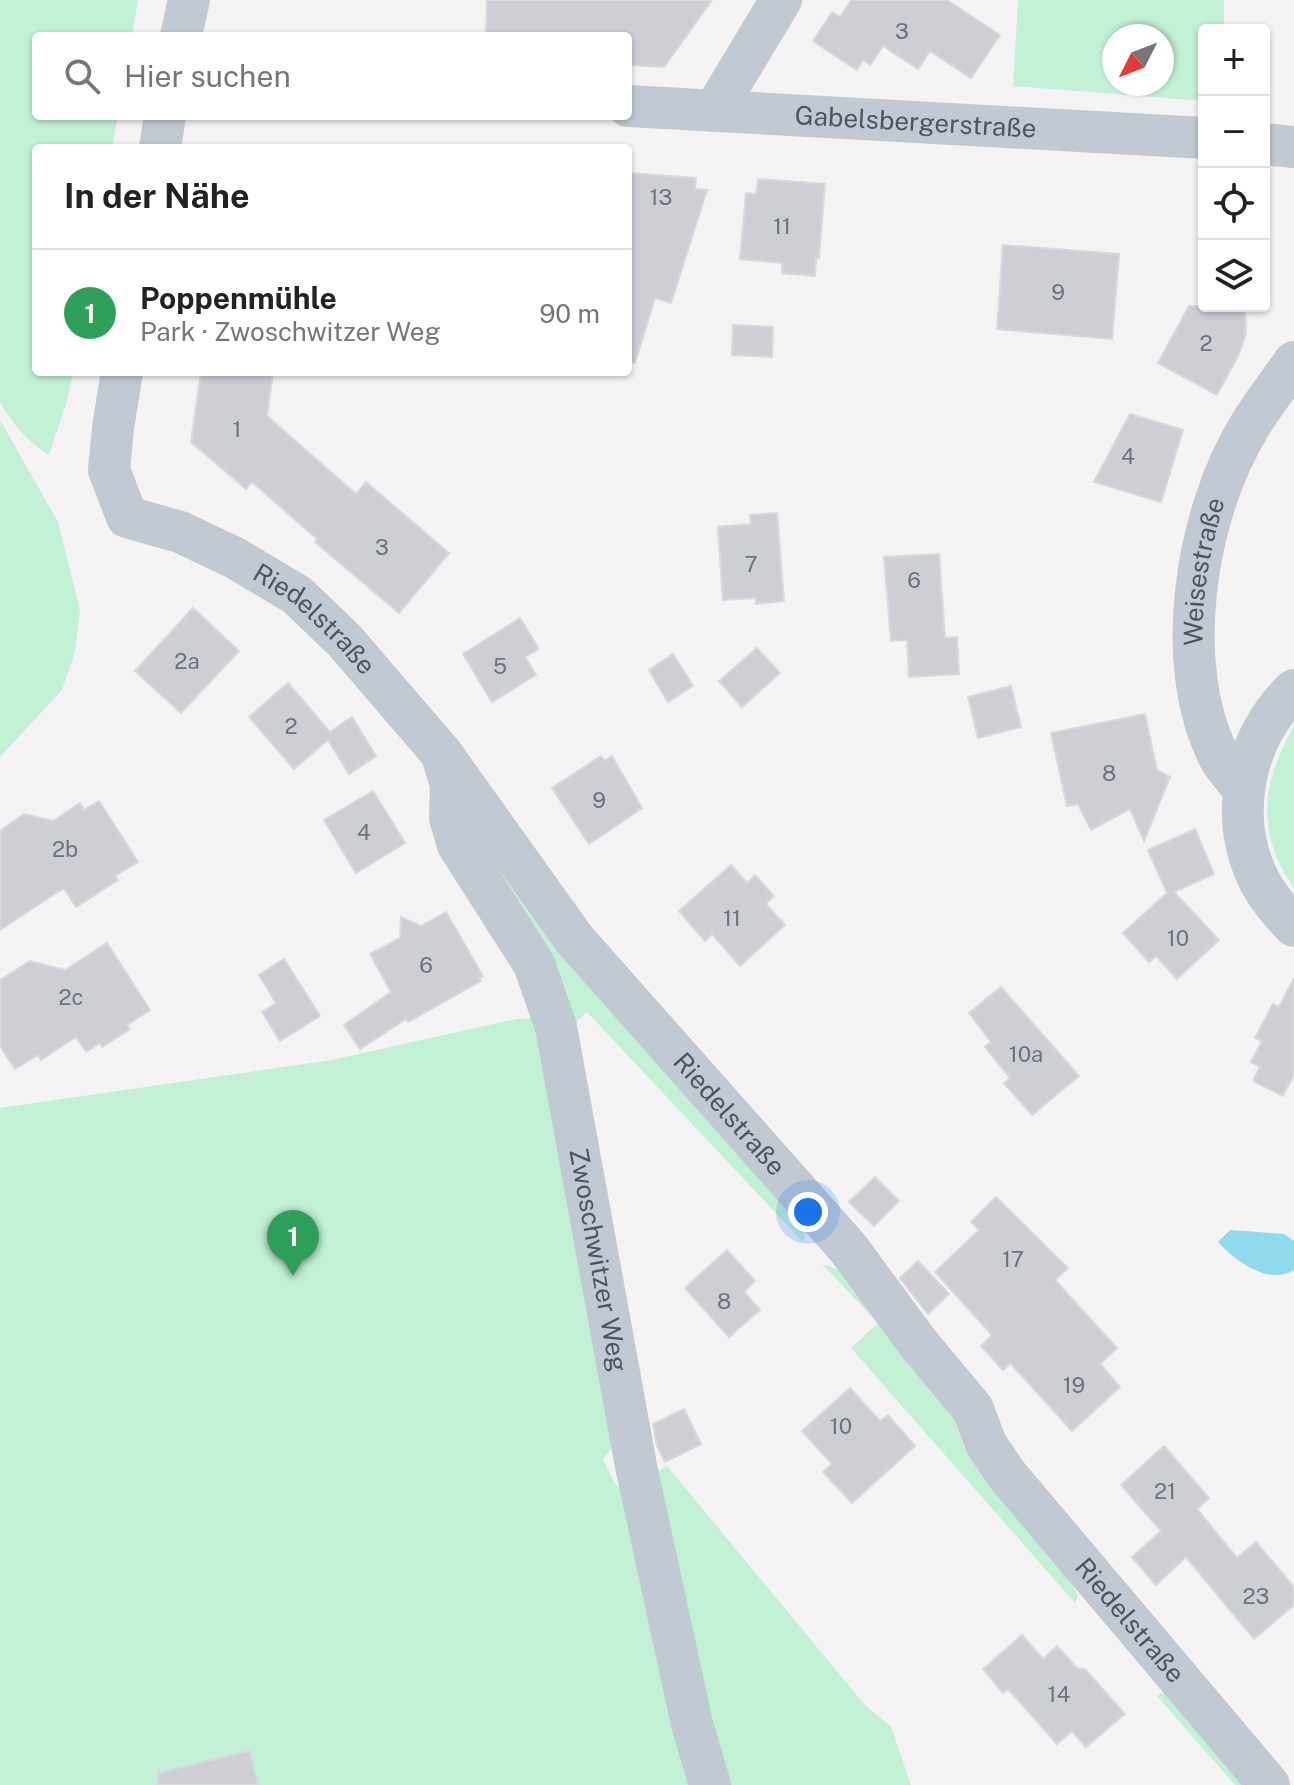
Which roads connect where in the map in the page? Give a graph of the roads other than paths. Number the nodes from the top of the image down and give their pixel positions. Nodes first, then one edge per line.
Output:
1 (189, 0) edge
2 (781, 0) edge
3 (182, 32) edge
4 (632, 106) edge
5 (714, 111) junction
6 (164, 120) edge
7 (1198, 138) edge
8 (161, 144) edge
9 (1270, 145) edge
10 (1294, 147) edge
11 (1294, 362) edge
12 (121, 376) edge
13 (1294, 690) edge
14 (442, 754) junction
15 (1243, 789) junction
16 (1294, 926) edge
17 (710, 1785) edge
18 (1269, 1785) edge

1 - 3 street
2 - 5 street
4 - 5 street, Gabelsbergerstraße
5 - 7 street, Gabelsbergerstraße
6 - 8 street
9 - 10 street
11 - 15 street, Weisestraße
12 - 14 street, Riedelstraße
13 - 15 street
14 - 17 street, Zwoschwitzer Weg
14 - 18 street, Riedelstraße
15 - 16 street

